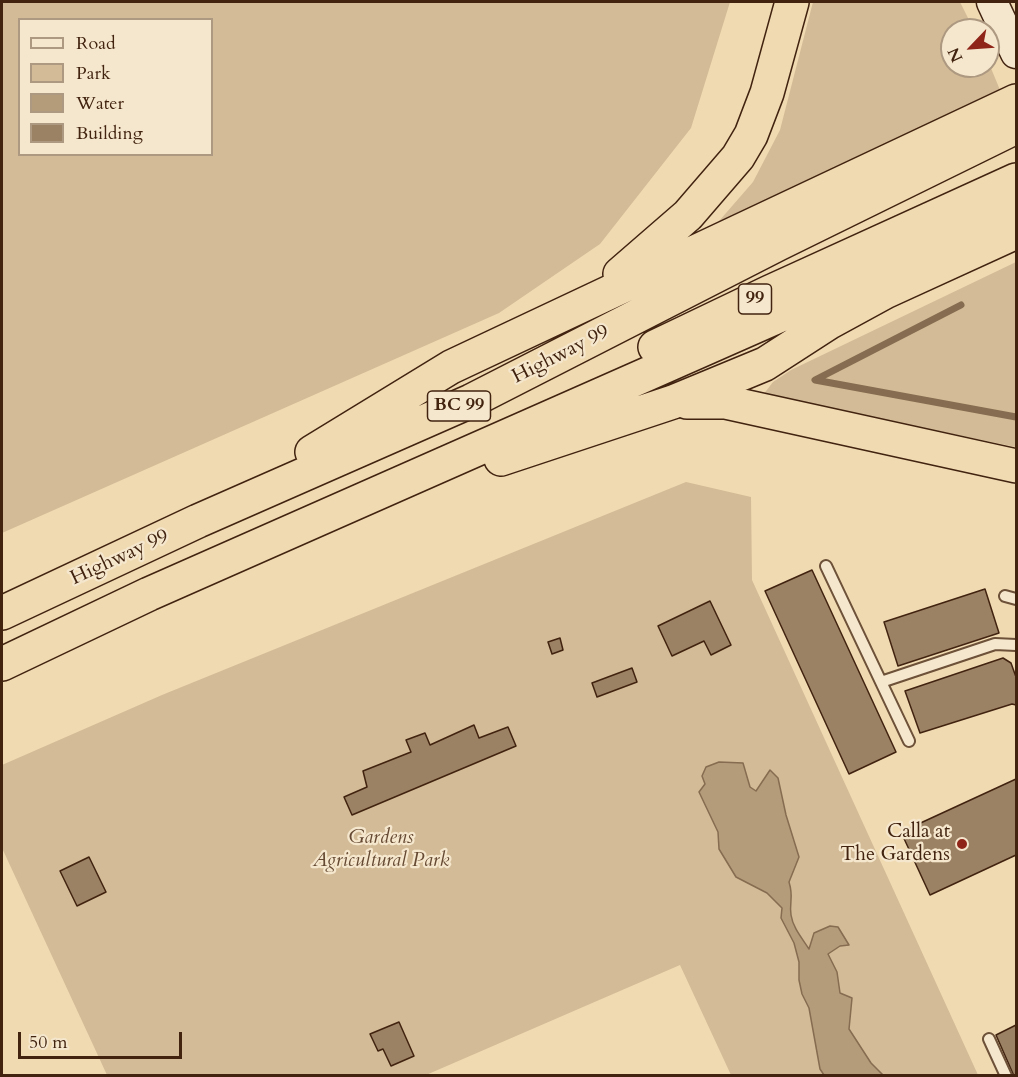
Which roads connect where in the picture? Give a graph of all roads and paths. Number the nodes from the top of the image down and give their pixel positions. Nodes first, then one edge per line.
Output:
1 (792, 2) edge
2 (992, 2) edge
3 (1016, 52) edge
4 (1017, 101) edge
5 (1017, 127) edge
6 (1017, 153) edge
7 (1017, 180) edge
8 (1017, 203) edge
9 (1017, 232) edge
10 (714, 278) junction
11 (579, 306) junction
12 (673, 402) junction
13 (505, 437) junction
14 (1017, 466) edge
15 (431, 471) junction
16 (198, 521) junction
17 (826, 566) dead end
18 (1005, 596) dead end
19 (1017, 598) edge
20 (2, 613) edge
21 (1017, 645) edge
22 (2, 664) edge
23 (881, 682) junction
24 (909, 741) dead end
25 (989, 1039) dead end
26 (1006, 1076) edge

1 - 11 highway
2 - 3 main road
4 - 11 highway
5 - 10 highway, Highway 99 / BC 99
6 - 10 highway, 99
7 - 13 highway, 99
8 - 13 highway, BC 99
9 - 12 highway
10 - 16 highway, Highway 99 / BC 99
11 - 16 highway
12 - 14 highway
12 - 15 highway
13 - 15 highway, BC 99
15 - 22 highway, BC 99
16 - 20 highway, Highway 99 / BC 99
17 - 23 lane
18 - 19 lane
21 - 23 lane
23 - 24 lane
25 - 26 lane

